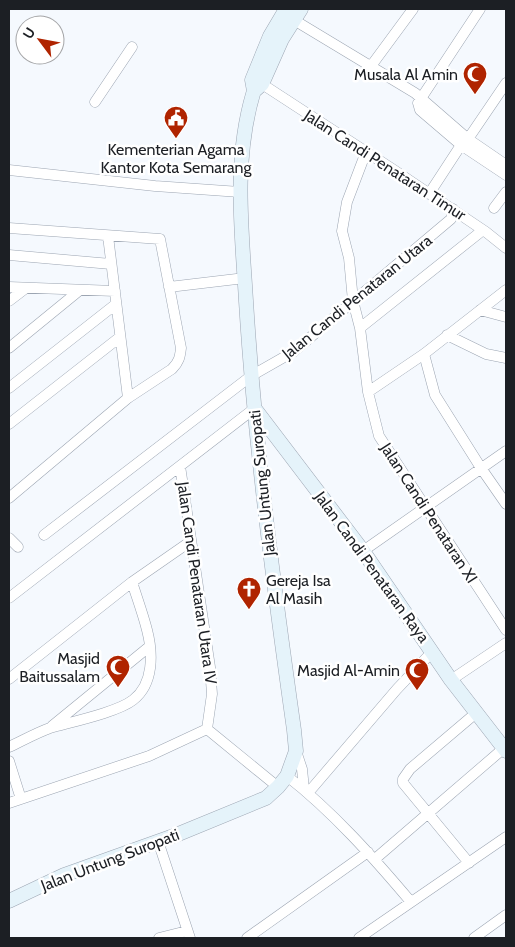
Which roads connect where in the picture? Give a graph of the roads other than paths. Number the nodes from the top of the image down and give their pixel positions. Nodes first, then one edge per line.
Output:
1 (413, 9) edge
2 (480, 9) edge
3 (294, 12) edge
4 (132, 47) dead end
5 (371, 66) junction
6 (506, 85) edge
7 (258, 88) junction
8 (420, 98) junction
9 (94, 102) dead end
10 (465, 142) junction
11 (366, 152) junction
12 (506, 165) edge
13 (9, 170) edge
14 (506, 175) edge
15 (240, 192) junction
16 (506, 192) edge
17 (429, 194) junction
18 (494, 208) dead end
19 (452, 209) junction
20 (9, 230) edge
21 (483, 230) junction
22 (108, 236) junction
23 (506, 248) edge
24 (9, 255) edge
25 (111, 264) junction
26 (245, 278) junction
27 (9, 287) edge
28 (169, 287) junction
29 (26, 288) junction
30 (80, 290) junction
31 (115, 291) junction
32 (505, 293) edge
33 (9, 301) edge
34 (353, 301) junction
35 (116, 304) junction
36 (480, 310) junction
37 (506, 317) edge
38 (360, 328) junction
39 (447, 335) junction
40 (120, 337) junction
41 (9, 348) edge
42 (424, 354) junction
43 (506, 358) edge
44 (251, 376) junction
45 (9, 388) edge
46 (368, 392) junction
47 (128, 398) junction
48 (255, 408) junction
49 (9, 424) edge
50 (506, 452) edge
51 (180, 466) junction
52 (481, 468) junction
53 (9, 498) edge
54 (506, 504) edge
55 (426, 508) junction
56 (44, 535) dead end
57 (9, 538) edge
58 (191, 542) junction
59 (18, 547) dead end
60 (363, 551) junction
61 (132, 582) junction
62 (9, 598) edge
63 (506, 630) edge
64 (506, 643) edge
65 (150, 646) junction
66 (432, 652) junction
67 (9, 679) edge
68 (450, 680) junction
69 (476, 713) junction
70 (207, 729) junction
71 (47, 730) junction
72 (9, 748) edge
73 (505, 750) edge
74 (296, 751) junction
75 (9, 762) edge
76 (282, 781) junction
77 (306, 791) junction
78 (21, 799) junction
79 (9, 803) edge
80 (428, 814) junction
81 (506, 837) edge
82 (158, 841) junction
83 (372, 856) junction
84 (468, 864) junction
85 (9, 901) edge
86 (411, 902) junction
87 (506, 915) edge
88 (189, 935) edge
89 (159, 938) edge
90 (247, 938) edge
91 (359, 938) edge
92 (474, 938) edge

1 - 5 street
2 - 8 street
3 - 5 street
3 - 7 main road, Jalan Untung Suropati
4 - 9 street
5 - 8 street
6 - 10 street
7 - 11 street, Jalan Candi Penataran Timur
7 - 15 main road, Jalan Untung Suropati
8 - 10 street
10 - 12 street
10 - 14 street
10 - 17 street
11 - 17 street, Jalan Candi Penataran Timur
11 - 34 street, Jalan Candi Penataran XI
13 - 15 street
15 - 26 main road, Jalan Untung Suropati
16 - 18 street
17 - 19 street, Jalan Candi Penataran Timur
19 - 21 street, Jalan Candi Penataran Timur
19 - 34 street, Jalan Candi Penataran Utara
20 - 22 street
21 - 23 street, Jalan Candi Penataran Timur
21 - 38 street
22 - 25 street
22 - 28 street
24 - 25 street
25 - 31 street
26 - 28 street
26 - 44 main road, Jalan Untung Suropati
27 - 29 street
28 - 47 street
29 - 30 street
29 - 33 street
30 - 31 street
30 - 41 street
31 - 35 street
32 - 36 street
34 - 38 street, Jalan Candi Penataran XI
34 - 44 street, Jalan Candi Penataran Utara
35 - 40 street
35 - 45 street
36 - 37 street
36 - 39 street
38 - 46 street, Jalan Candi Penataran XI
39 - 42 street
39 - 43 street
40 - 47 street
40 - 49 street
42 - 46 street
42 - 52 street
44 - 48 main road, Jalan Untung Suropati
44 - 56 street, Jalan Candi Penataran Utara
46 - 55 street, Jalan Candi Penataran XI
47 - 53 street
48 - 51 street
48 - 60 main road, Jalan Candi Penataran Raya
48 - 74 main road, Jalan Untung Suropati
50 - 52 street
51 - 58 street, Jalan Candi Penataran Utara IV
51 - 62 street
52 - 54 street
52 - 55 street
55 - 60 street
55 - 63 street, Jalan Candi Penataran XI
57 - 59 street
58 - 61 street
58 - 70 street, Jalan Candi Penataran Utara IV
60 - 66 main road, Jalan Candi Penataran Raya
61 - 65 street
61 - 67 street
64 - 68 street
65 - 71 street
65 - 71 street
66 - 68 main road, Jalan Candi Penataran Raya
66 - 77 street
68 - 69 main road, Jalan Candi Penataran Raya
69 - 73 main road, Jalan Candi Penataran Raya
69 - 80 street
70 - 76 street
70 - 78 street
71 - 72 street
73 - 80 street
74 - 76 main road, Jalan Untung Suropati
74 - 77 street
75 - 78 street
76 - 77 street
76 - 82 main road, Jalan Untung Suropati
77 - 83 street
78 - 79 street
80 - 83 street
80 - 84 street
81 - 84 street
82 - 85 main road, Jalan Untung Suropati
82 - 88 street
83 - 86 street
83 - 90 street
84 - 86 street
86 - 91 street
87 - 92 street
88 - 89 street

